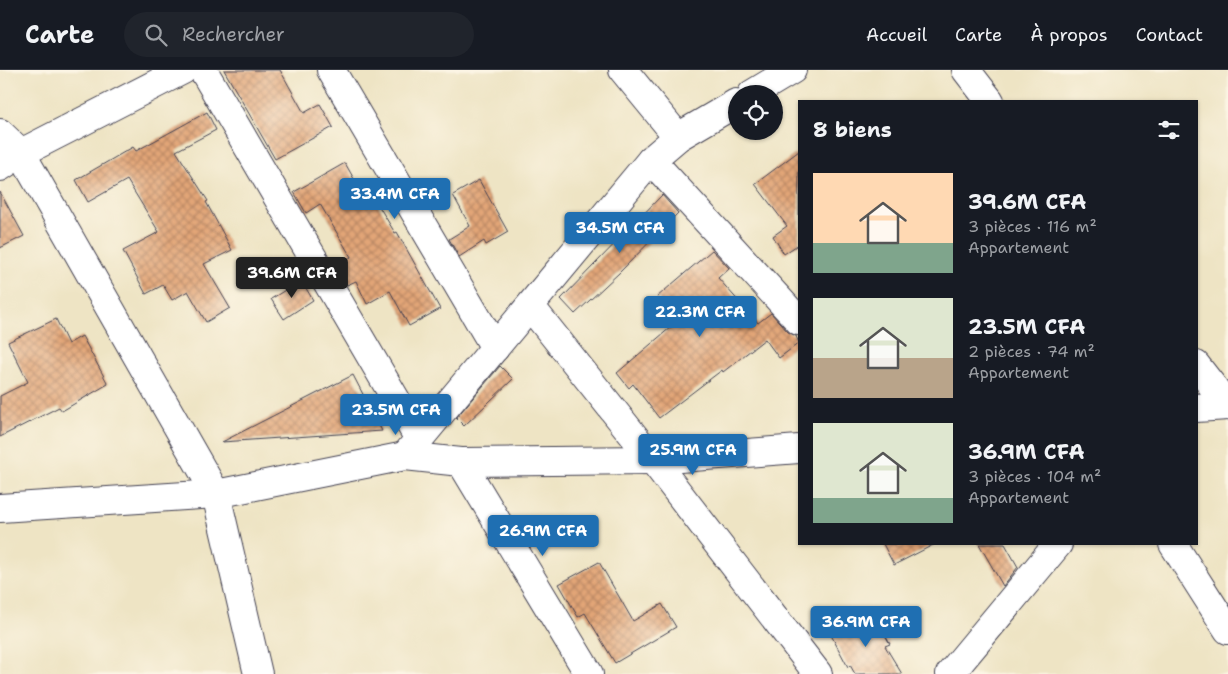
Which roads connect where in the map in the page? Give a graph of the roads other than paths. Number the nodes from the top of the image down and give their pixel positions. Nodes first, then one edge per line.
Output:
1 (183, 70) edge
2 (203, 70) edge
3 (330, 70) edge
4 (623, 70) edge
5 (792, 70) edge
6 (966, 70) edge
7 (767, 85) edge
8 (989, 100) edge
9 (728, 108) edge
10 (0, 133) edge
11 (678, 137) junction
12 (10, 160) edge
13 (652, 160) junction
14 (530, 307) junction
15 (798, 320) edge
16 (496, 348) junction
17 (1198, 368) edge
18 (1228, 406) edge
19 (1198, 408) edge
20 (412, 448) junction
21 (798, 449) edge
22 (653, 460) junction
23 (461, 462) junction
24 (216, 494) junction
25 (0, 508) edge
26 (1057, 545) edge
27 (1173, 545) edge
28 (1228, 630) edge
29 (258, 674) edge
30 (589, 674) edge
31 (818, 674) edge
32 (950, 674) edge

1 - 12 street
2 - 20 street
3 - 16 street
4 - 11 street
5 - 7 street
6 - 8 street
9 - 11 street
10 - 12 street
11 - 13 street
12 - 24 street
13 - 14 street
13 - 15 street
14 - 16 street
14 - 22 street
16 - 20 street
17 - 18 street
18 - 19 street
20 - 23 street
20 - 24 street
21 - 22 street
22 - 23 street
22 - 31 street
23 - 30 street
24 - 25 street
24 - 29 street
26 - 32 street
27 - 28 street

